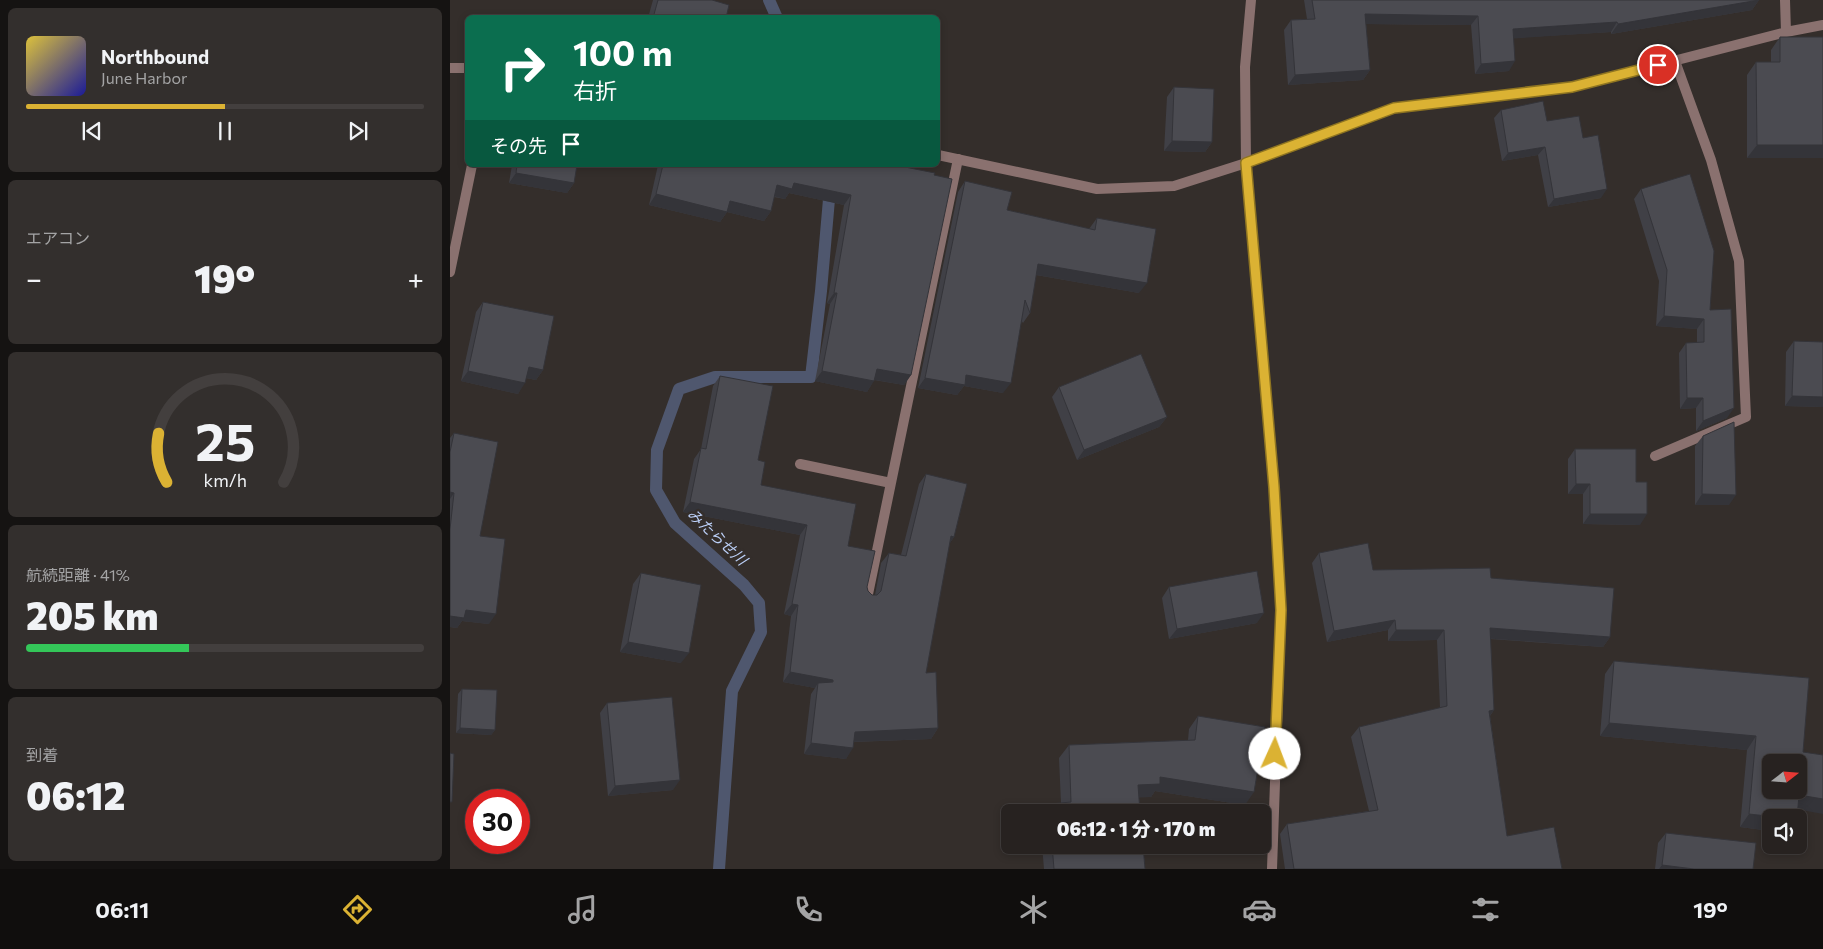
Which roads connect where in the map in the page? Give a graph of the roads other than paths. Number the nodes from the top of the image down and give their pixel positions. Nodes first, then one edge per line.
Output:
1 (1251, 0) edge
2 (1785, 0) edge
3 (1823, 25) edge
4 (1786, 32) junction
5 (1675, 61) junction
6 (450, 68) edge
7 (465, 68) edge
8 (940, 155) edge
9 (958, 159) junction
10 (1246, 163) junction
11 (472, 167) edge
12 (450, 272) edge
13 (1655, 456) dead end
14 (800, 464) dead end
15 (891, 483) junction
16 (867, 599) edge
17 (1272, 869) edge

1 - 10 street
2 - 4 street
3 - 4 street
4 - 5 street
5 - 10 street
5 - 13 street
6 - 7 street
8 - 9 street
9 - 10 street
9 - 15 street
10 - 17 street
11 - 12 street
14 - 15 street
15 - 16 street

